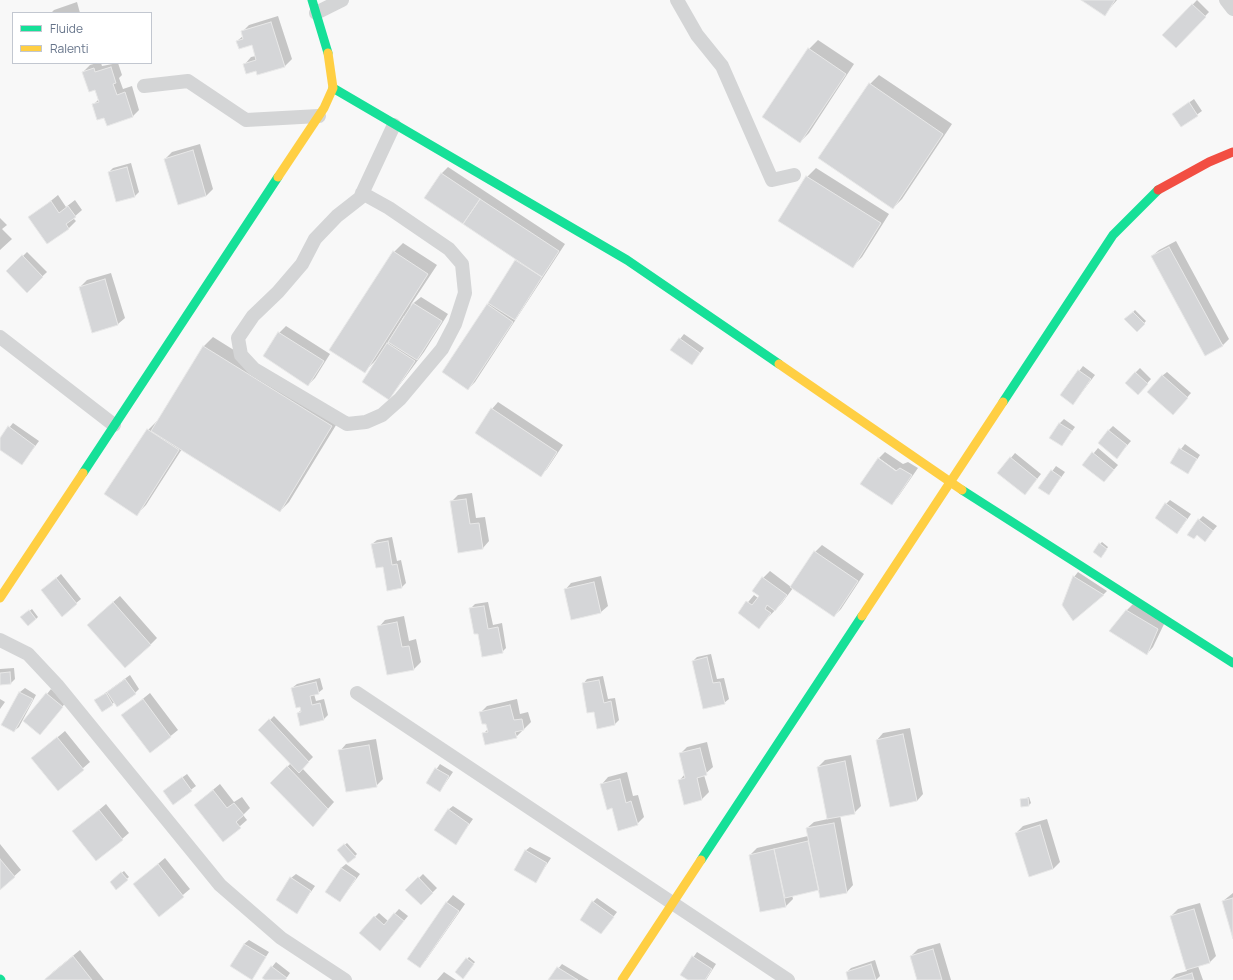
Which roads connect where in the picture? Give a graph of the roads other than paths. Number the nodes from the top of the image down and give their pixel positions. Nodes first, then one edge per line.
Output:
1 (342, 0) edge
2 (677, 0) edge
3 (1226, 0) edge
4 (314, 6) edge
5 (1233, 9) edge
6 (144, 86) dead end
7 (333, 88) junction
8 (319, 116) junction
9 (394, 125) junction
10 (1233, 152) edge
11 (794, 175) dead end
12 (362, 193) junction
13 (0, 337) edge
14 (114, 425) junction
15 (950, 482) junction
16 (0, 598) edge
17 (0, 640) edge
18 (1233, 664) edge
19 (357, 693) dead end
20 (672, 903) junction
21 (346, 980) edge
22 (622, 980) edge
23 (788, 980) edge

1 - 4 street
2 - 11 street
3 - 5 street
4 - 7 street
6 - 8 street
7 - 8 street
7 - 9 street
8 - 14 street
9 - 12 street
9 - 15 street
10 - 15 street
12 - 12 street
13 - 14 street
14 - 16 street
15 - 18 street
15 - 20 street
17 - 21 street
19 - 20 street
20 - 22 street
20 - 23 street

